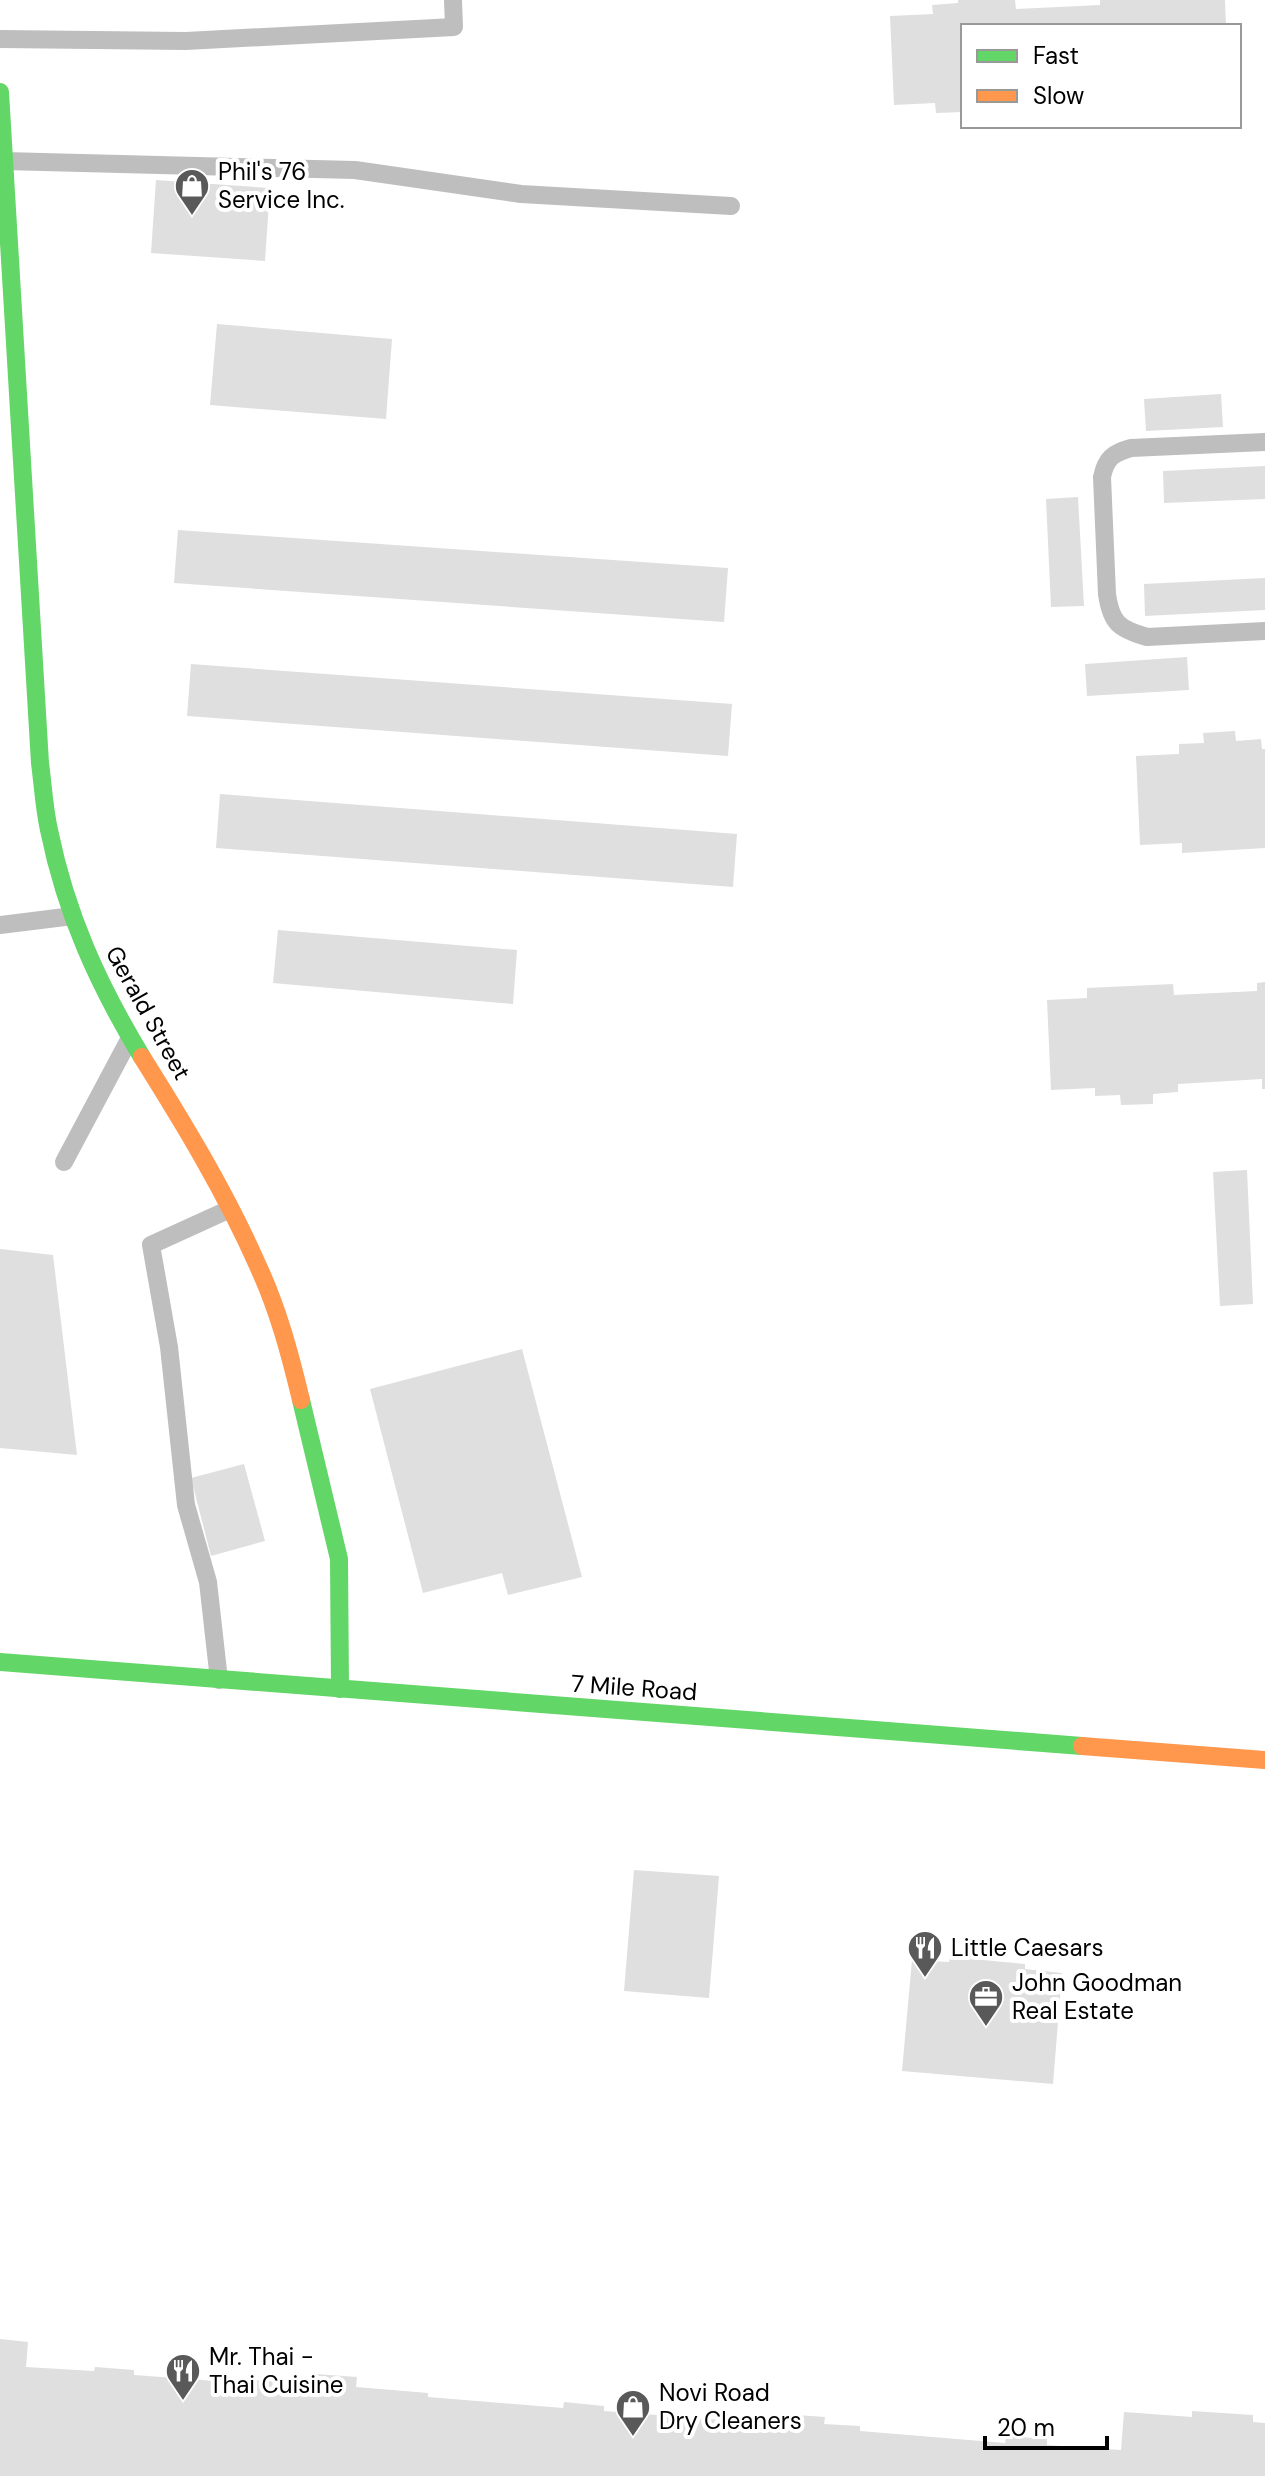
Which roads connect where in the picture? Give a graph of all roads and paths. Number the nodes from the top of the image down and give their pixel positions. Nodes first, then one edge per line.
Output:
1 (453, 0) edge
2 (0, 39) edge
3 (0, 92) edge
4 (4, 161) junction
5 (731, 206) dead end
6 (1265, 442) edge
7 (1265, 631) edge
8 (73, 916) junction
9 (0, 925) edge
10 (130, 1037) junction
11 (64, 1162) dead end
12 (230, 1209) junction
13 (0, 1662) edge
14 (219, 1680) junction
15 (340, 1689) junction
16 (1265, 1760) edge

1 - 2 lane
3 - 4 street, Gerald Street
4 - 5 lane
4 - 8 street, Gerald Street
6 - 7 lane
8 - 9 lane
8 - 10 street, Gerald Street
10 - 11 lane
10 - 12 street, Gerald Street
12 - 14 lane
12 - 15 street, Gerald Street
13 - 14 street, 7 Mile Road
14 - 15 street, 7 Mile Road
15 - 16 street, 7 Mile Road

